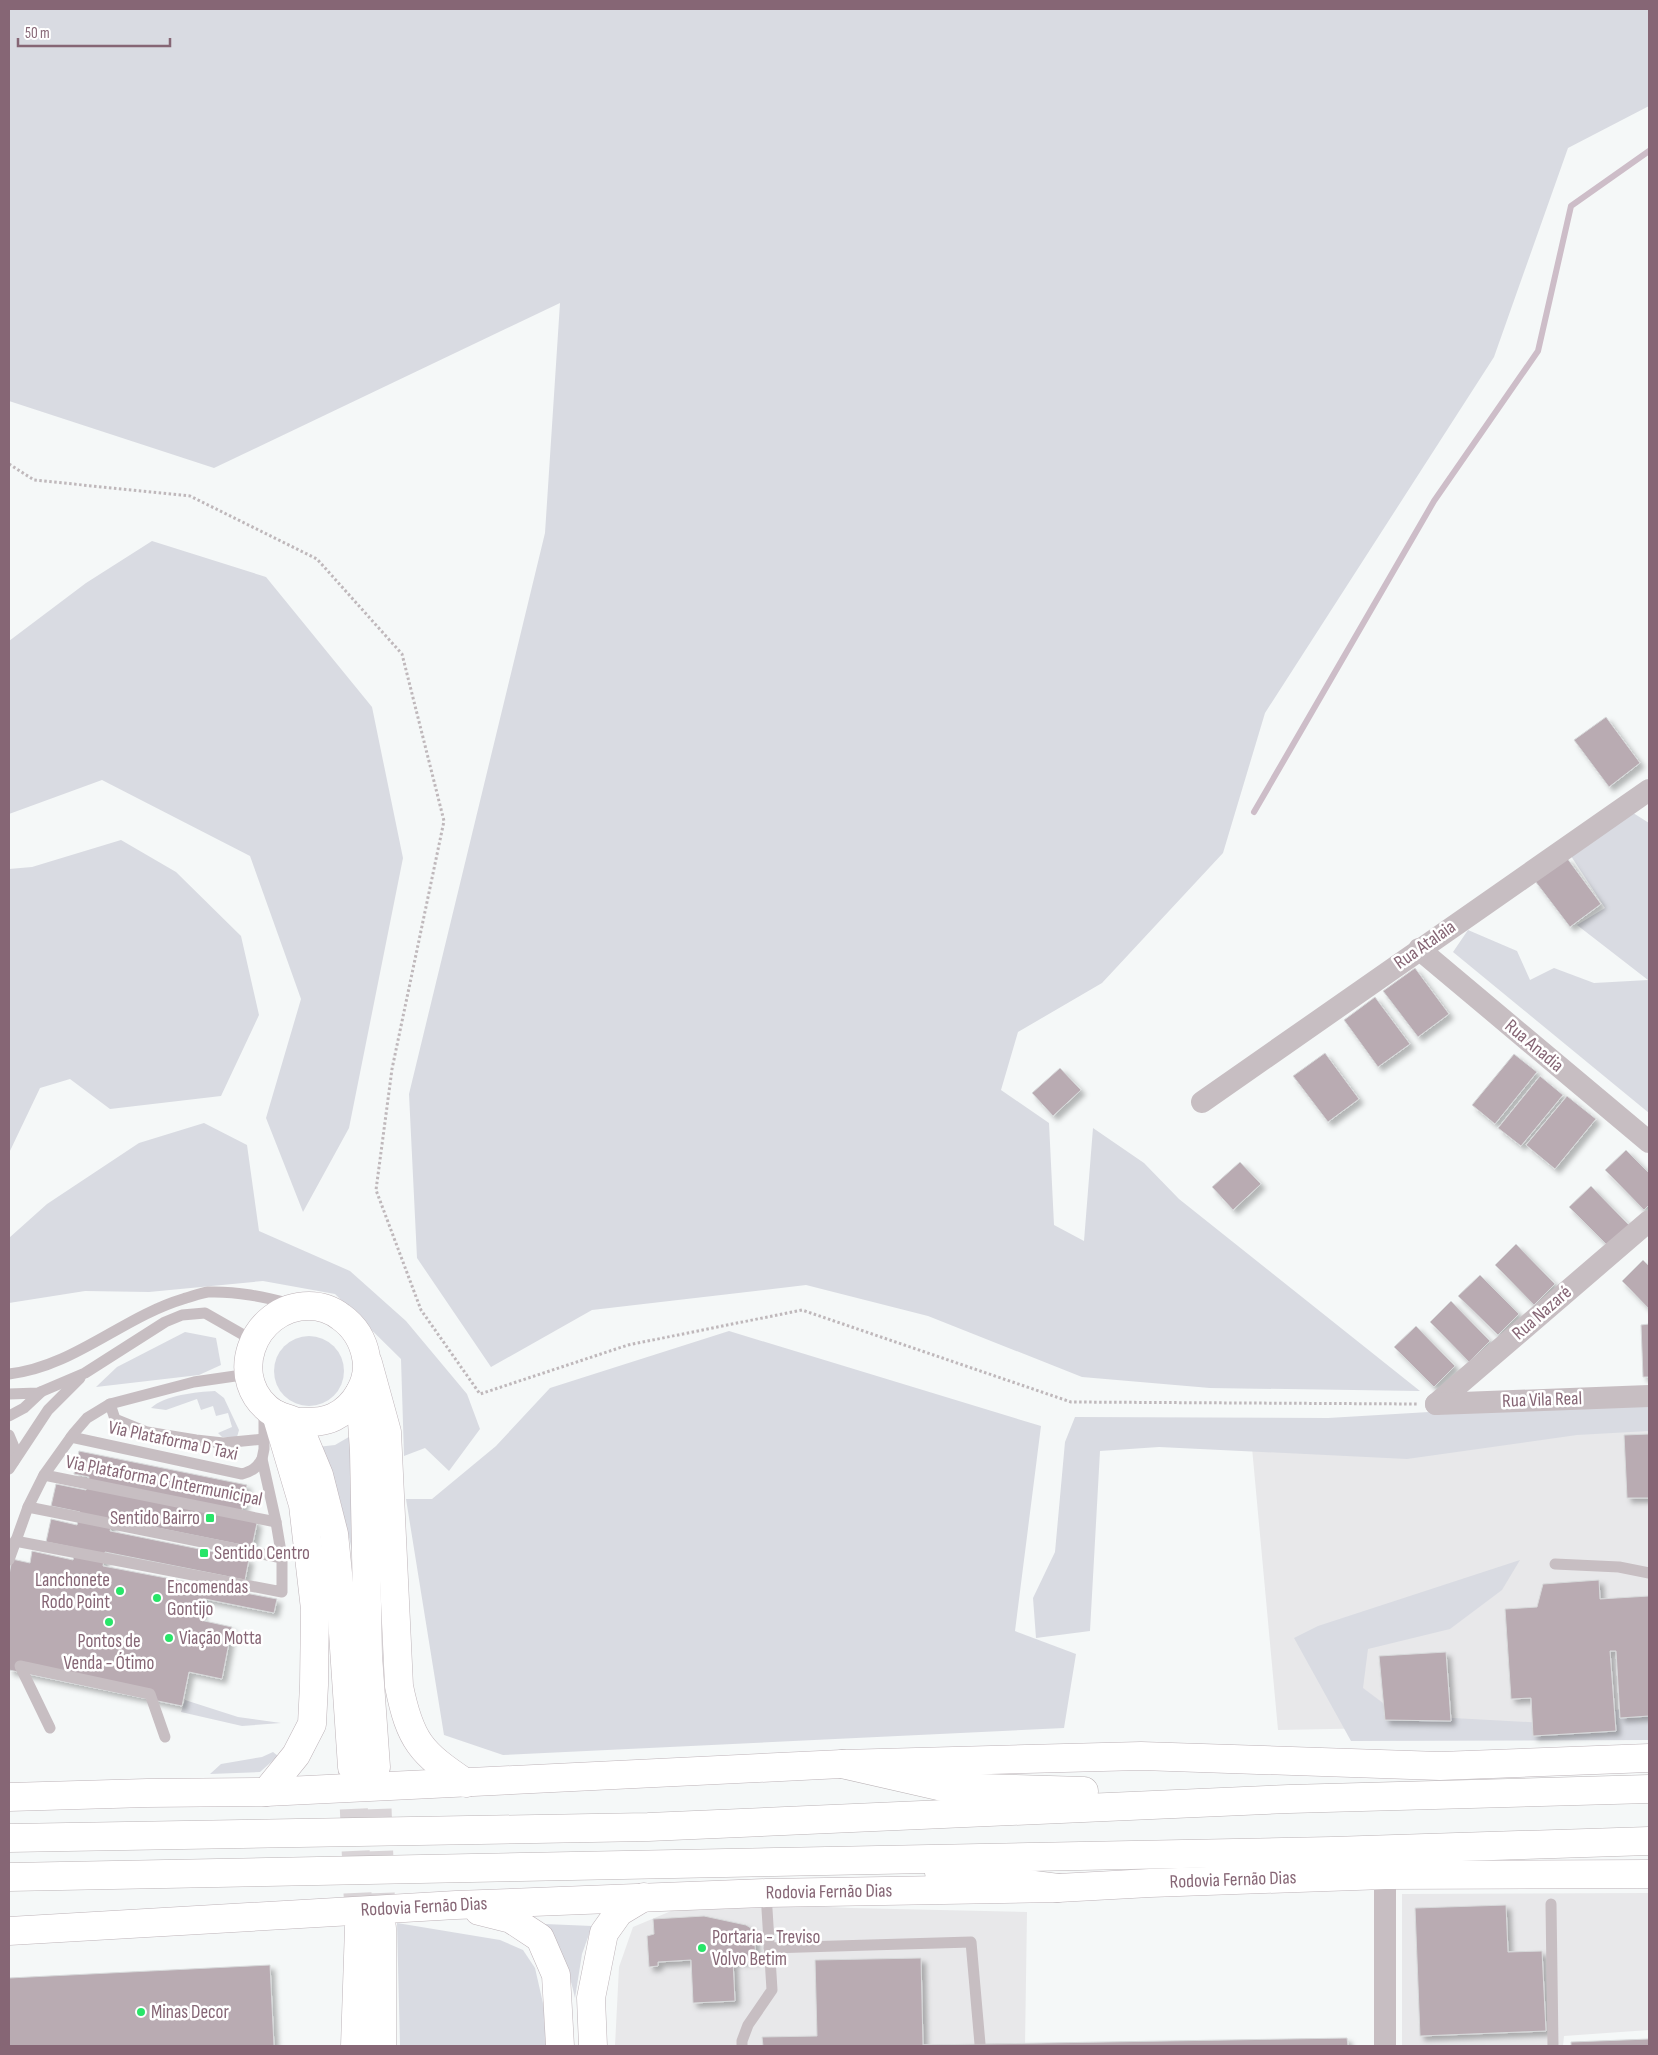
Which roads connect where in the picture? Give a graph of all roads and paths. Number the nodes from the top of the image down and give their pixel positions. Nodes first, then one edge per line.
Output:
1 (9, 464) edge
2 (1649, 790) edge
3 (1419, 950) junction
4 (1202, 1102) dead end
5 (1649, 1142) edge
6 (1649, 1222) edge
7 (298, 1306) junction
8 (254, 1341) junction
9 (367, 1360) junction
10 (85, 1373) junction
11 (9, 1374) edge
12 (249, 1374) junction
13 (41, 1392) junction
14 (360, 1392) junction
15 (9, 1394) edge
16 (1649, 1396) edge
17 (110, 1404) junction
18 (1436, 1404) junction
19 (279, 1413) junction
20 (9, 1416) edge
21 (9, 1435) edge
22 (71, 1437) junction
23 (264, 1440) junction
24 (262, 1459) junction
25 (12, 1465) edge
26 (44, 1475) junction
27 (28, 1507) junction
28 (276, 1522) junction
29 (15, 1541) junction
30 (282, 1558) junction
31 (9, 1560) edge
32 (1555, 1564) dead end
33 (1649, 1573) edge
34 (50, 1728) dead end
35 (165, 1737) dead end
36 (1649, 1758) edge
37 (842, 1764) junction
38 (466, 1784) junction
39 (1649, 1790) edge
40 (266, 1792) junction
41 (9, 1798) edge
42 (1298, 1798) junction
43 (9, 1838) edge
44 (1649, 1841) edge
45 (849, 1861) junction
46 (1385, 1874) junction
47 (1649, 1874) edge
48 (9, 1878) edge
49 (1058, 1888) junction
50 (766, 1893) junction
51 (644, 1897) junction
52 (1551, 1904) dead end
53 (456, 1905) junction
54 (9, 1931) edge
55 (769, 1948) junction
56 (980, 2044) dead end
57 (355, 2046) edge
58 (382, 2046) edge
59 (560, 2046) edge
60 (593, 2046) edge
61 (742, 2046) edge
62 (1385, 2046) edge
63 (1553, 2046) edge

1 - 18 path
2 - 3 street, Rua Atalaia
3 - 4 street, Rua Atalaia
3 - 5 street, Rua Anadia
6 - 18 street, Rua Nazaré
7 - 8 main road
7 - 9 main road
7 - 11 lane
8 - 10 lane
8 - 12 main road
9 - 14 main road
9 - 38 main road
10 - 13 lane
10 - 25 lane
12 - 17 lane
12 - 19 main road
13 - 15 lane
13 - 20 lane
14 - 19 main road
14 - 19 main road
16 - 18 street, Rua Vila Real
17 - 22 lane
17 - 23 lane
19 - 23 lane
19 - 40 main road
21 - 25 lane
22 - 24 lane, Via Plataforma D Taxi
22 - 26 lane
23 - 24 lane
24 - 28 lane
26 - 27 lane
26 - 28 lane, Via Plataforma C Intermunicipal
27 - 29 lane
27 - 30 lane
28 - 30 lane
29 - 30 lane
29 - 31 lane
32 - 33 lane
34 - 35 lane
36 - 37 main road
37 - 38 main road
37 - 42 main road
38 - 40 main road
39 - 42 main road
40 - 41 main road
42 - 43 main road
44 - 45 main road, Rodovia Fernão Dias
45 - 48 main road, Rodovia Fernão Dias
45 - 49 main road
46 - 47 main road, Rodovia Fernão Dias
46 - 49 main road, Rodovia Fernão Dias
46 - 62 street
49 - 50 main road, Rodovia Fernão Dias
50 - 51 main road, Rodovia Fernão Dias
50 - 55 lane
51 - 53 main road, Rodovia Fernão Dias
51 - 60 main road
52 - 63 lane
53 - 54 main road, Rodovia Fernão Dias
53 - 59 main road
55 - 56 lane
55 - 61 lane
57 - 58 main road

